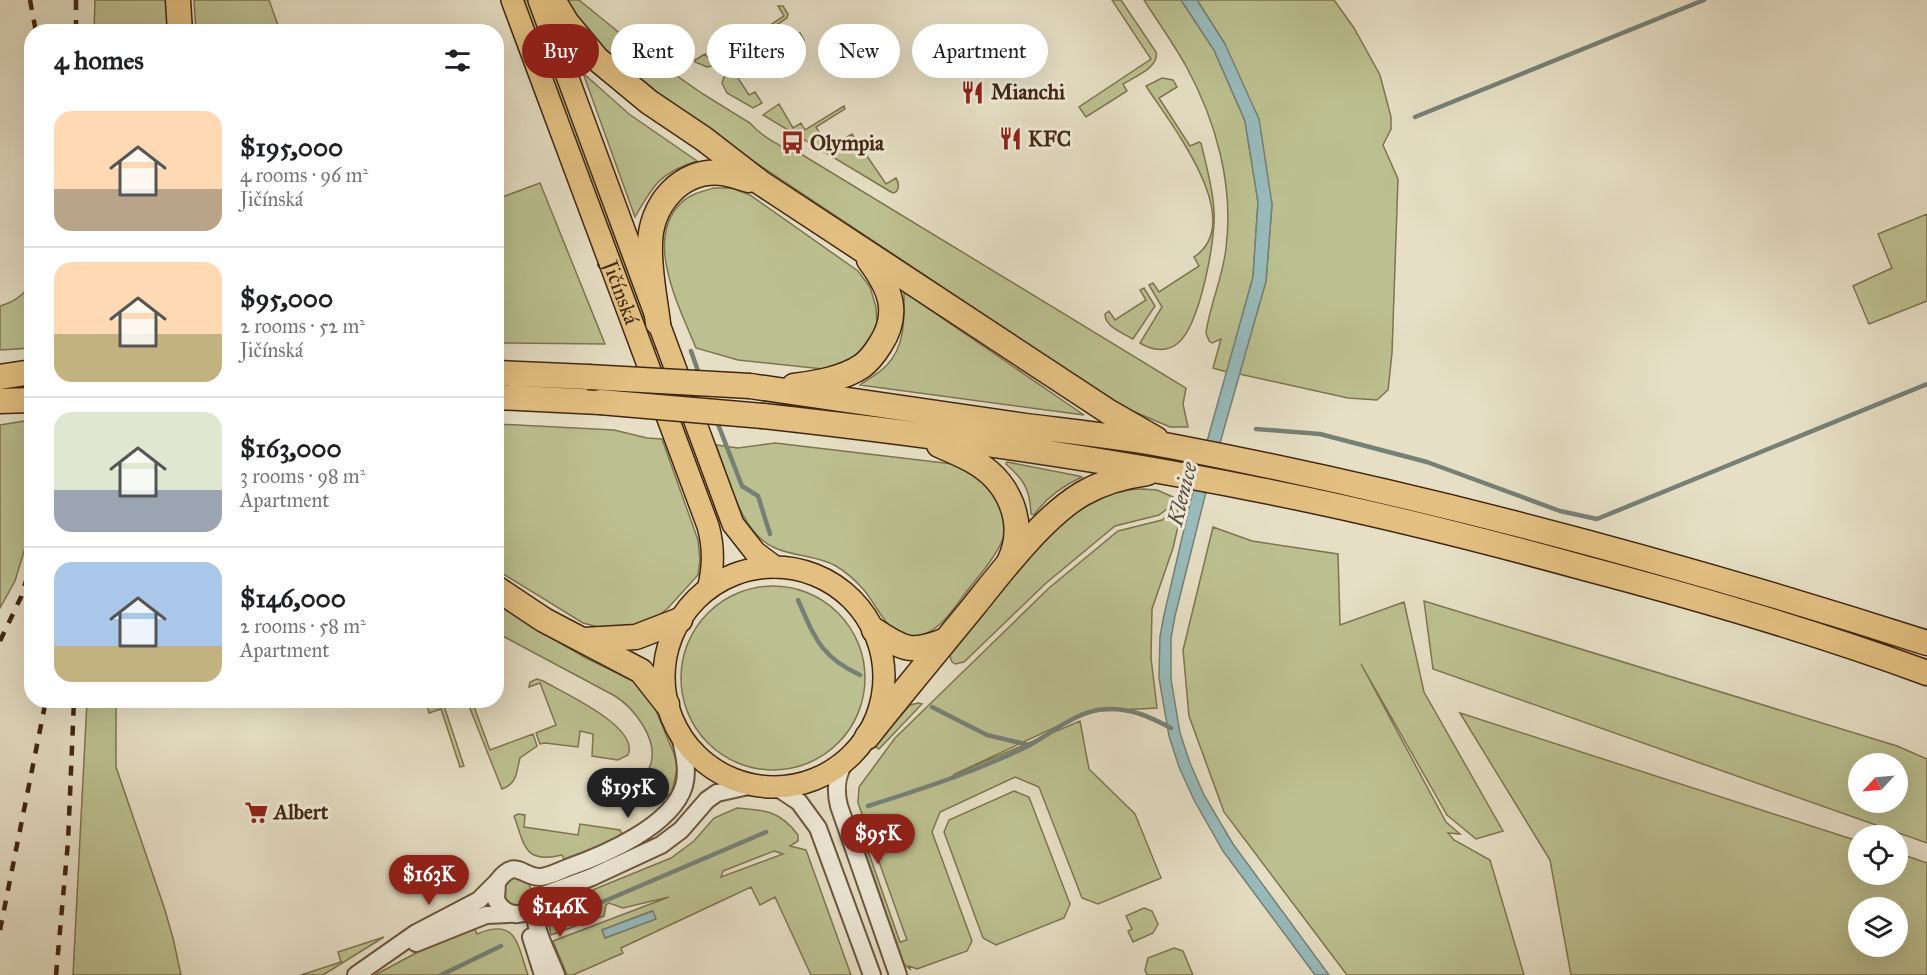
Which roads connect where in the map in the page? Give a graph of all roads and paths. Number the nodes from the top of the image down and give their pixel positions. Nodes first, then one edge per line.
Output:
1 (178, 0) edge
2 (512, 0) edge
3 (539, 0) edge
4 (553, 0) edge
5 (180, 24) edge
6 (761, 183) junction
7 (862, 250) junction
8 (658, 323) junction
9 (504, 373) edge
10 (24, 375) edge
11 (0, 377) edge
12 (750, 386) junction
13 (504, 399) edge
14 (24, 400) edge
15 (0, 401) edge
16 (891, 430) junction
17 (1166, 445) junction
18 (1161, 471) junction
19 (1007, 564) junction
20 (775, 567) junction
21 (708, 589) junction
22 (504, 593) edge
23 (680, 620) junction
24 (874, 630) junction
25 (584, 640) junction
26 (946, 640) junction
27 (1927, 642) edge
28 (1927, 673) edge
29 (668, 705) junction
30 (679, 732) junction
31 (867, 737) junction
32 (844, 763) junction
33 (762, 786) junction
34 (531, 875) junction
35 (497, 882) junction
36 (537, 902) junction
37 (512, 914) junction
38 (385, 956) junction
39 (356, 975) edge
40 (543, 975) edge
41 (556, 975) edge
42 (872, 975) edge
43 (898, 975) edge

1 - 5 highway
2 - 21 main road, Jičínská
3 - 8 main road, Jičínská
4 - 6 highway
6 - 7 highway
6 - 8 highway
7 - 12 highway
7 - 17 highway
8 - 20 main road, Jičínská
9 - 12 highway, bridge
10 - 11 highway
12 - 17 highway
13 - 16 highway, bridge
14 - 15 highway
16 - 18 highway
16 - 19 highway
17 - 27 highway
18 - 19 highway
18 - 28 highway
19 - 26 highway
20 - 21 main road, Jičínská
20 - 24 main road, Jičínská
21 - 23 main road, Jičínská
22 - 25 highway
23 - 25 highway
23 - 29 main road, Jičínská
24 - 26 highway
24 - 31 main road, Jičínská
25 - 29 highway
26 - 31 highway
29 - 30 main road, Jičínská
30 - 33 main road, Jičínská
30 - 34 street
31 - 32 main road, Jičínská
32 - 33 main road, Jičínská
32 - 43 street, Jičínská
33 - 36 street
33 - 42 street, Jičínská
34 - 35 street
34 - 36 street
35 - 37 street
35 - 38 street
36 - 37 street
36 - 41 street
37 - 38 street
37 - 40 street
38 - 39 street

